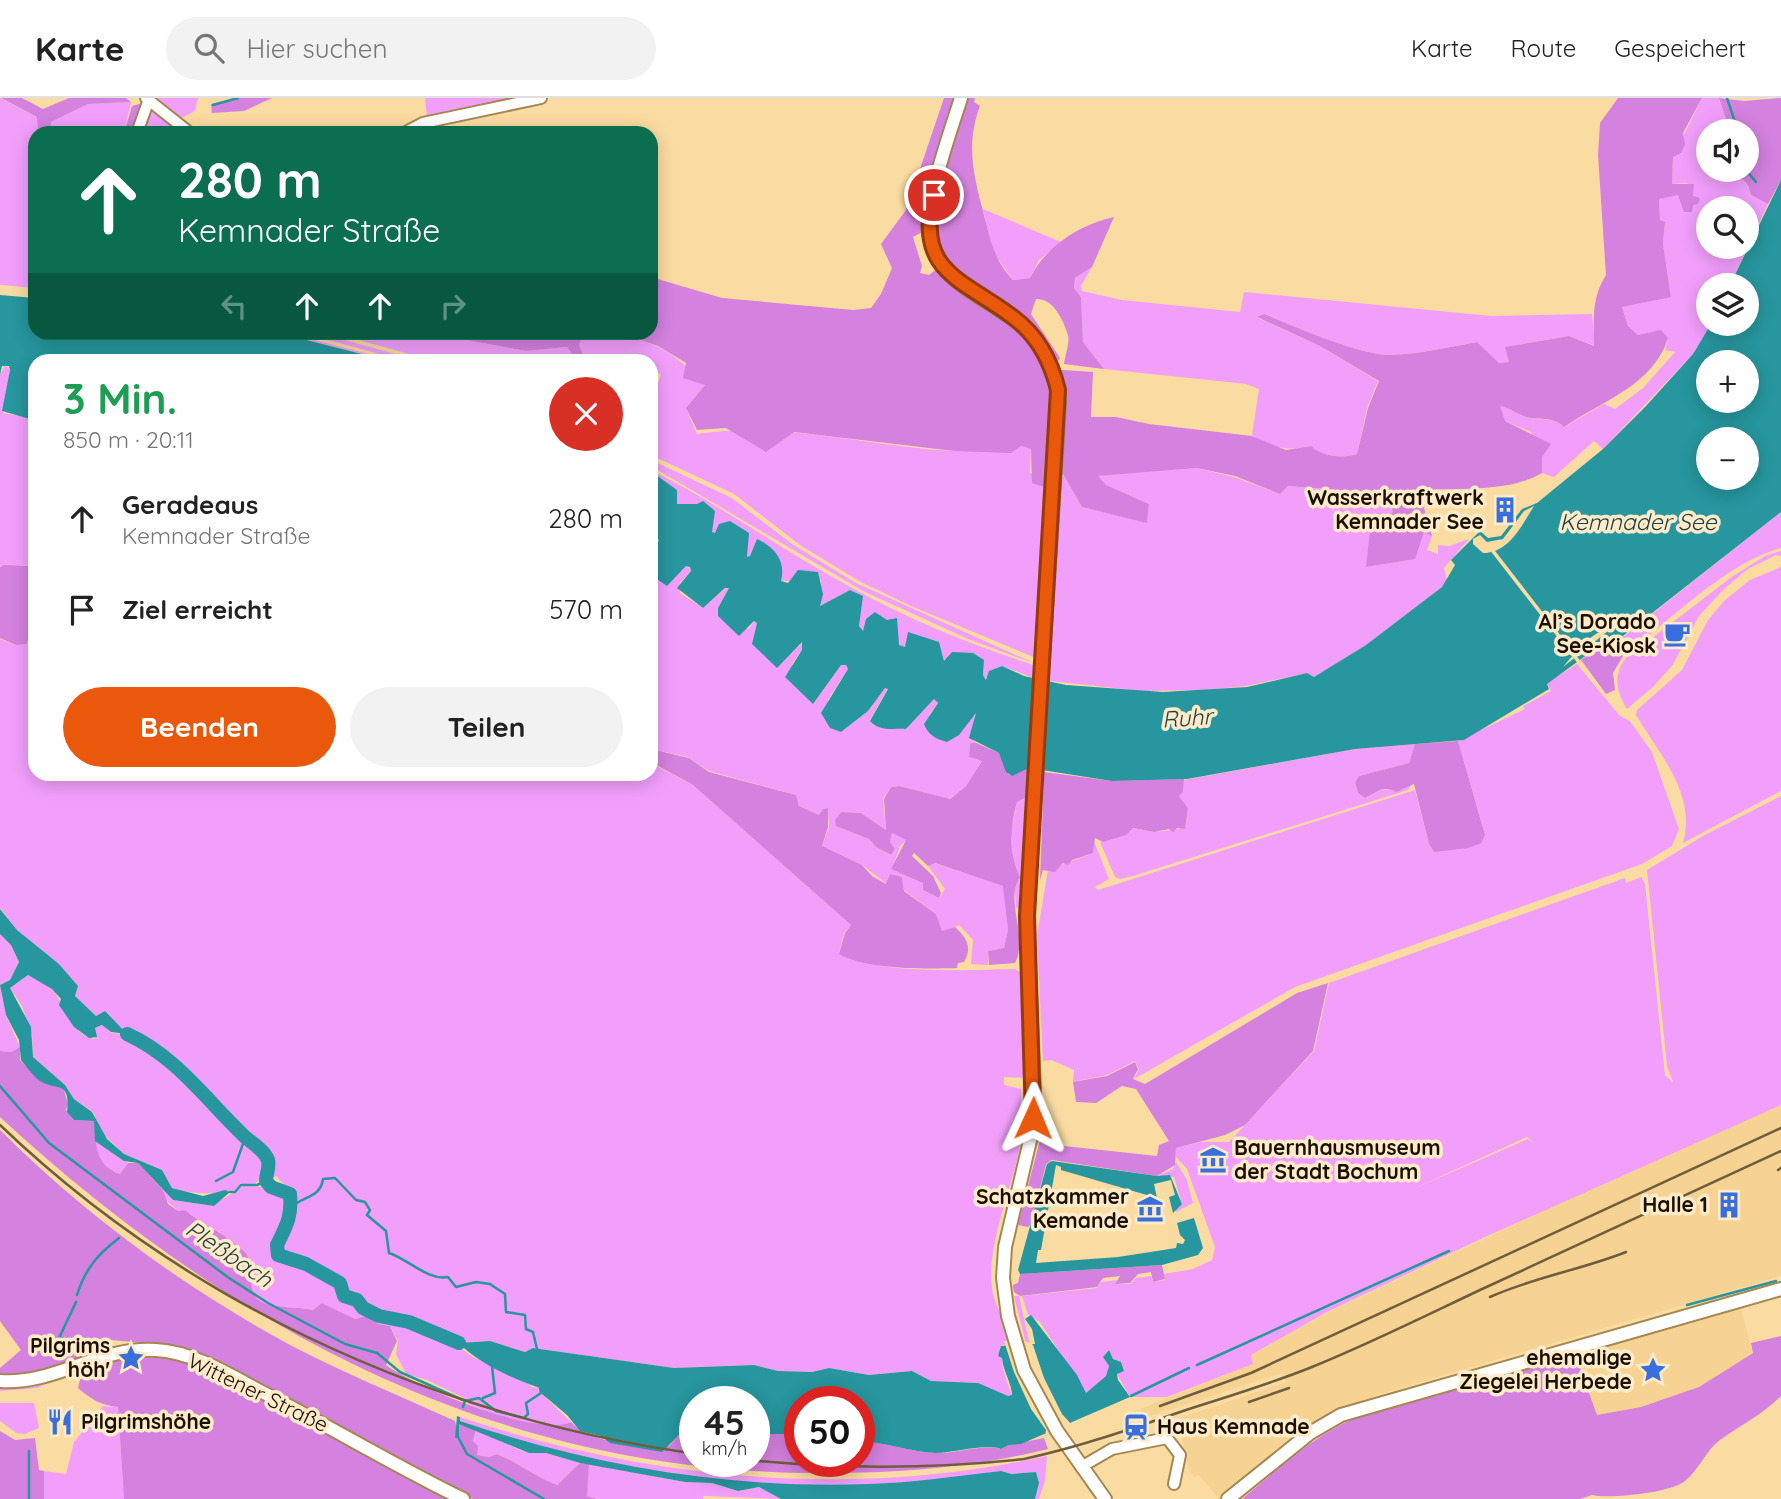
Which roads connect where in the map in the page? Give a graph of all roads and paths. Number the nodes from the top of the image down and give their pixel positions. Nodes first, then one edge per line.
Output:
1 (541, 98) edge
2 (961, 98) edge
3 (147, 100) edge
4 (139, 126) edge
5 (181, 126) edge
6 (417, 126) edge
7 (1781, 1289) edge
8 (0, 1381) edge
9 (1081, 1467) junction
10 (1174, 1484) dead end
11 (463, 1499) edge
12 (1105, 1499) edge
13 (1228, 1499) edge

1 - 6 street
2 - 9 main road
3 - 4 street
3 - 5 street
7 - 13 main road
8 - 11 main road, Wittener Straße
9 - 10 street
9 - 12 main road

